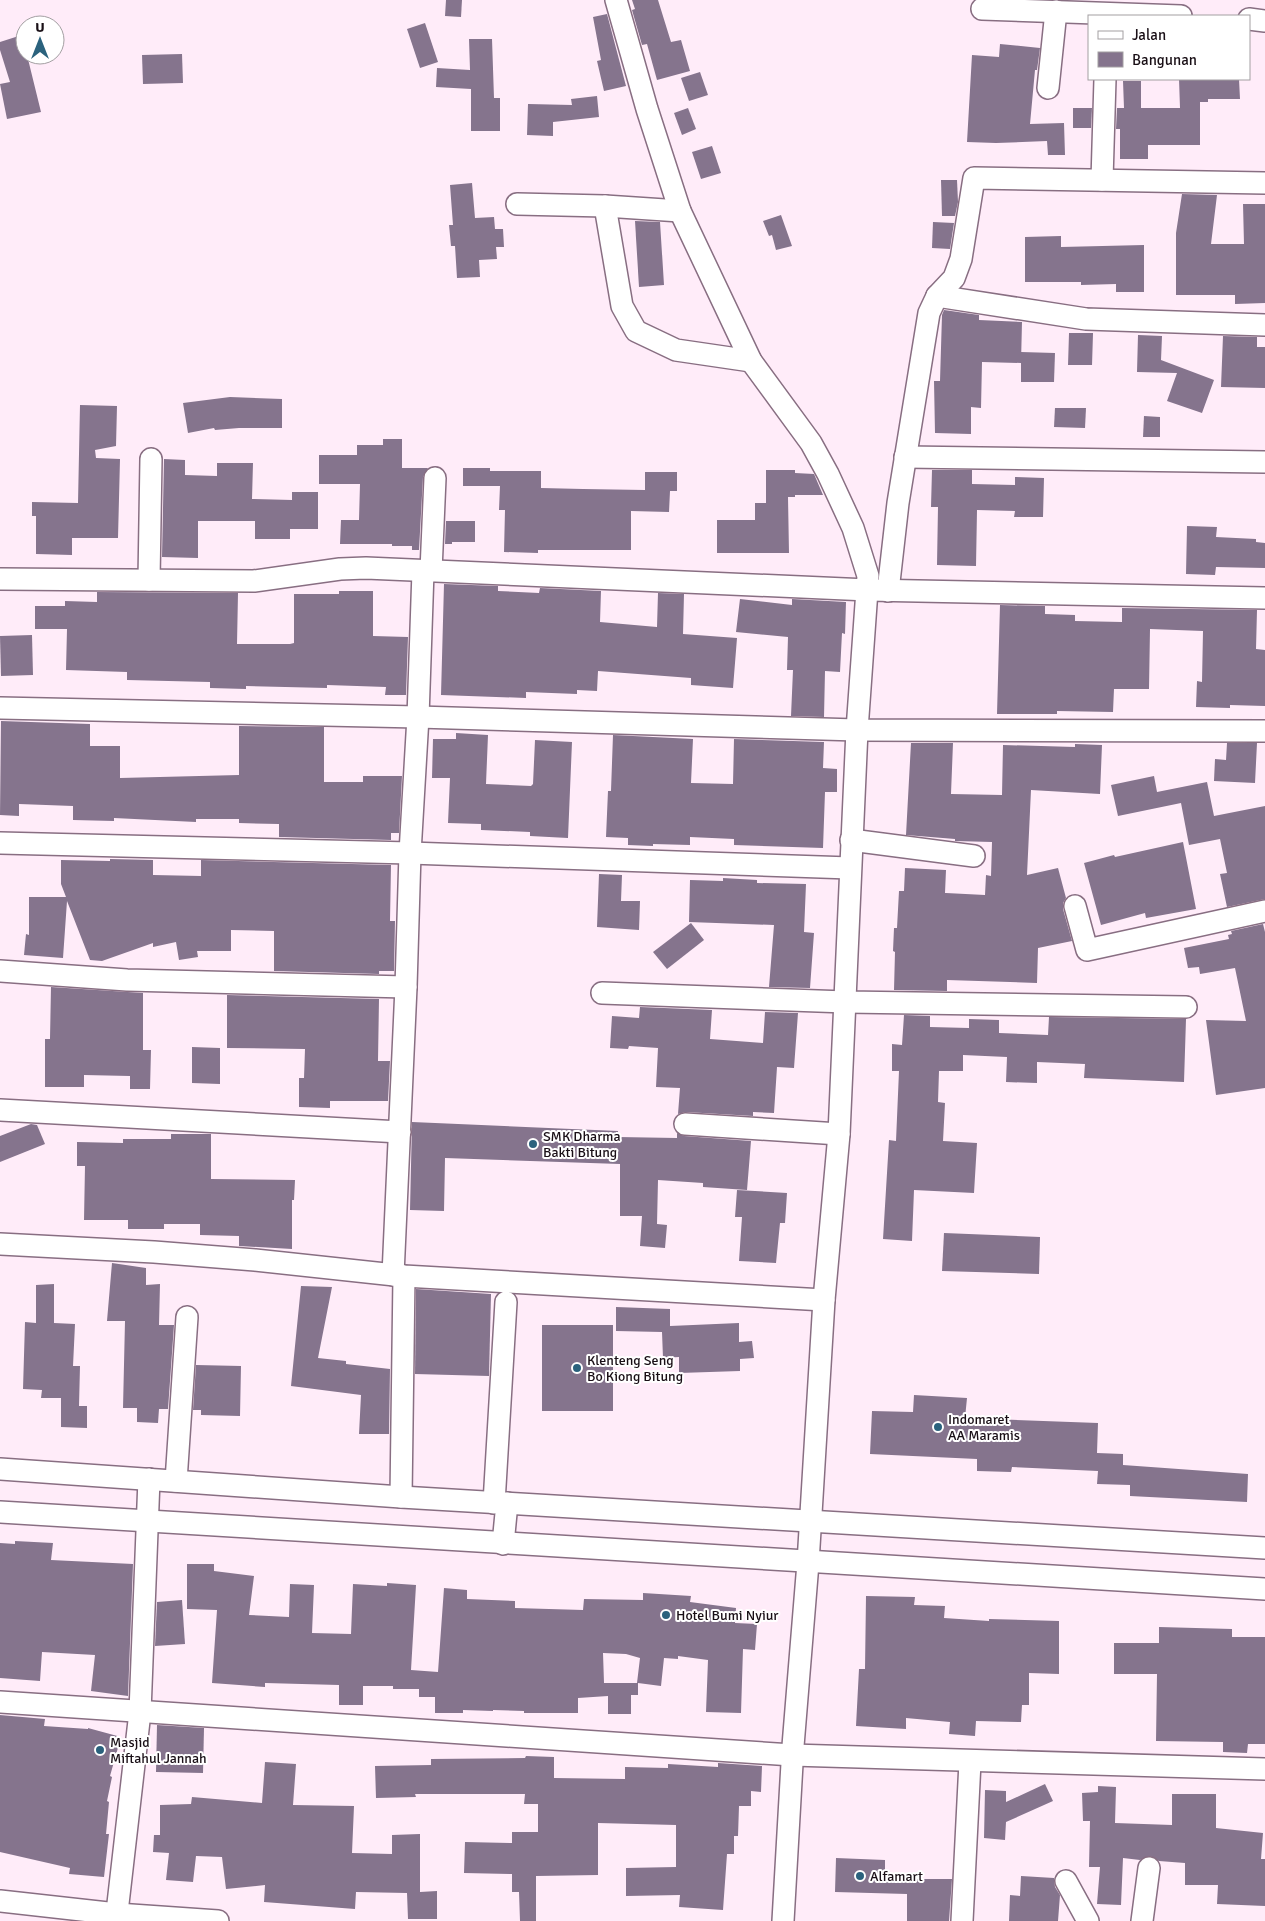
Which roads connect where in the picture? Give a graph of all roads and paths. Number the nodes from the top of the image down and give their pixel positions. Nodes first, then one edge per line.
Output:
1 (616, 0) edge
2 (982, 9) dead end
3 (1056, 11) junction
4 (1156, 15) edge
5 (1250, 20) edge
6 (1265, 21) edge
7 (1105, 80) edge
8 (1048, 88) dead end
9 (1102, 180) junction
10 (1265, 183) edge
11 (517, 204) dead end
12 (605, 206) junction
13 (680, 211) junction
14 (937, 296) junction
15 (1265, 325) edge
16 (751, 361) junction
17 (905, 457) junction
18 (151, 459) dead end
19 (1265, 462) edge
20 (434, 478) dead end
21 (427, 571) junction
22 (0, 579) edge
23 (149, 580) junction
24 (878, 591) junction
25 (1265, 598) edge
26 (0, 708) edge
27 (418, 718) junction
28 (856, 730) junction
29 (1265, 732) edge
30 (851, 840) junction
31 (0, 843) edge
32 (410, 853) junction
33 (974, 856) dead end
34 (850, 868) junction
35 (1075, 906) dead end
36 (1265, 912) edge
37 (0, 971) edge
38 (406, 987) junction
39 (602, 993) dead end
40 (846, 1002) junction
41 (1186, 1007) dead end
42 (0, 1110) edge
43 (685, 1124) dead end
44 (400, 1132) junction
45 (839, 1134) junction
46 (0, 1244) edge
47 (399, 1275) junction
48 (824, 1300) junction
49 (506, 1302) dead end
50 (188, 1317) dead end
51 (0, 1469) edge
52 (149, 1479) junction
53 (176, 1481) junction
54 (401, 1497) junction
55 (501, 1503) junction
56 (0, 1512) edge
57 (148, 1521) junction
58 (810, 1522) junction
59 (503, 1544) junction
60 (1265, 1548) edge
61 (808, 1563) junction
62 (1265, 1589) edge
63 (0, 1702) edge
64 (140, 1712) junction
65 (792, 1755) junction
66 (970, 1762) junction
67 (1265, 1769) edge
68 (1149, 1868) dead end
69 (1066, 1881) dead end
70 (0, 1901) edge
71 (116, 1917) edge
72 (218, 1921) edge
73 (783, 1921) edge
74 (962, 1921) edge
75 (1088, 1921) edge
76 (1142, 1921) edge

1 - 13 street
2 - 3 street
3 - 4 street
3 - 8 street
5 - 6 street
7 - 9 street
9 - 10 street
9 - 14 street
11 - 12 street
12 - 13 street
12 - 16 street
13 - 16 street
14 - 15 street
14 - 17 street
16 - 24 street
17 - 19 street
17 - 24 street
18 - 23 street
20 - 21 street
21 - 23 street
21 - 24 street
21 - 27 street
22 - 23 street
24 - 25 street
24 - 28 street
26 - 27 street
27 - 28 street
27 - 32 street
28 - 29 street
28 - 30 street
30 - 33 street
30 - 34 street
31 - 32 street
32 - 34 street
32 - 38 street
34 - 40 street
35 - 36 street
37 - 38 street
38 - 44 street
39 - 40 street
40 - 41 street
40 - 45 street
42 - 44 street
43 - 45 street
44 - 47 street
45 - 48 street
46 - 47 street
47 - 48 street
47 - 54 street
48 - 58 street
49 - 55 street
50 - 53 street
51 - 52 street
52 - 53 street
52 - 57 street
53 - 54 street
54 - 55 street
55 - 58 street
55 - 59 street
56 - 57 street
57 - 59 street
57 - 64 street
58 - 60 street
58 - 61 street
59 - 61 street
61 - 62 street
61 - 65 street
63 - 64 street
64 - 65 street
64 - 71 street
65 - 66 street
65 - 73 street
66 - 67 street
66 - 74 street
68 - 76 street
69 - 75 street
70 - 71 street
71 - 72 street

